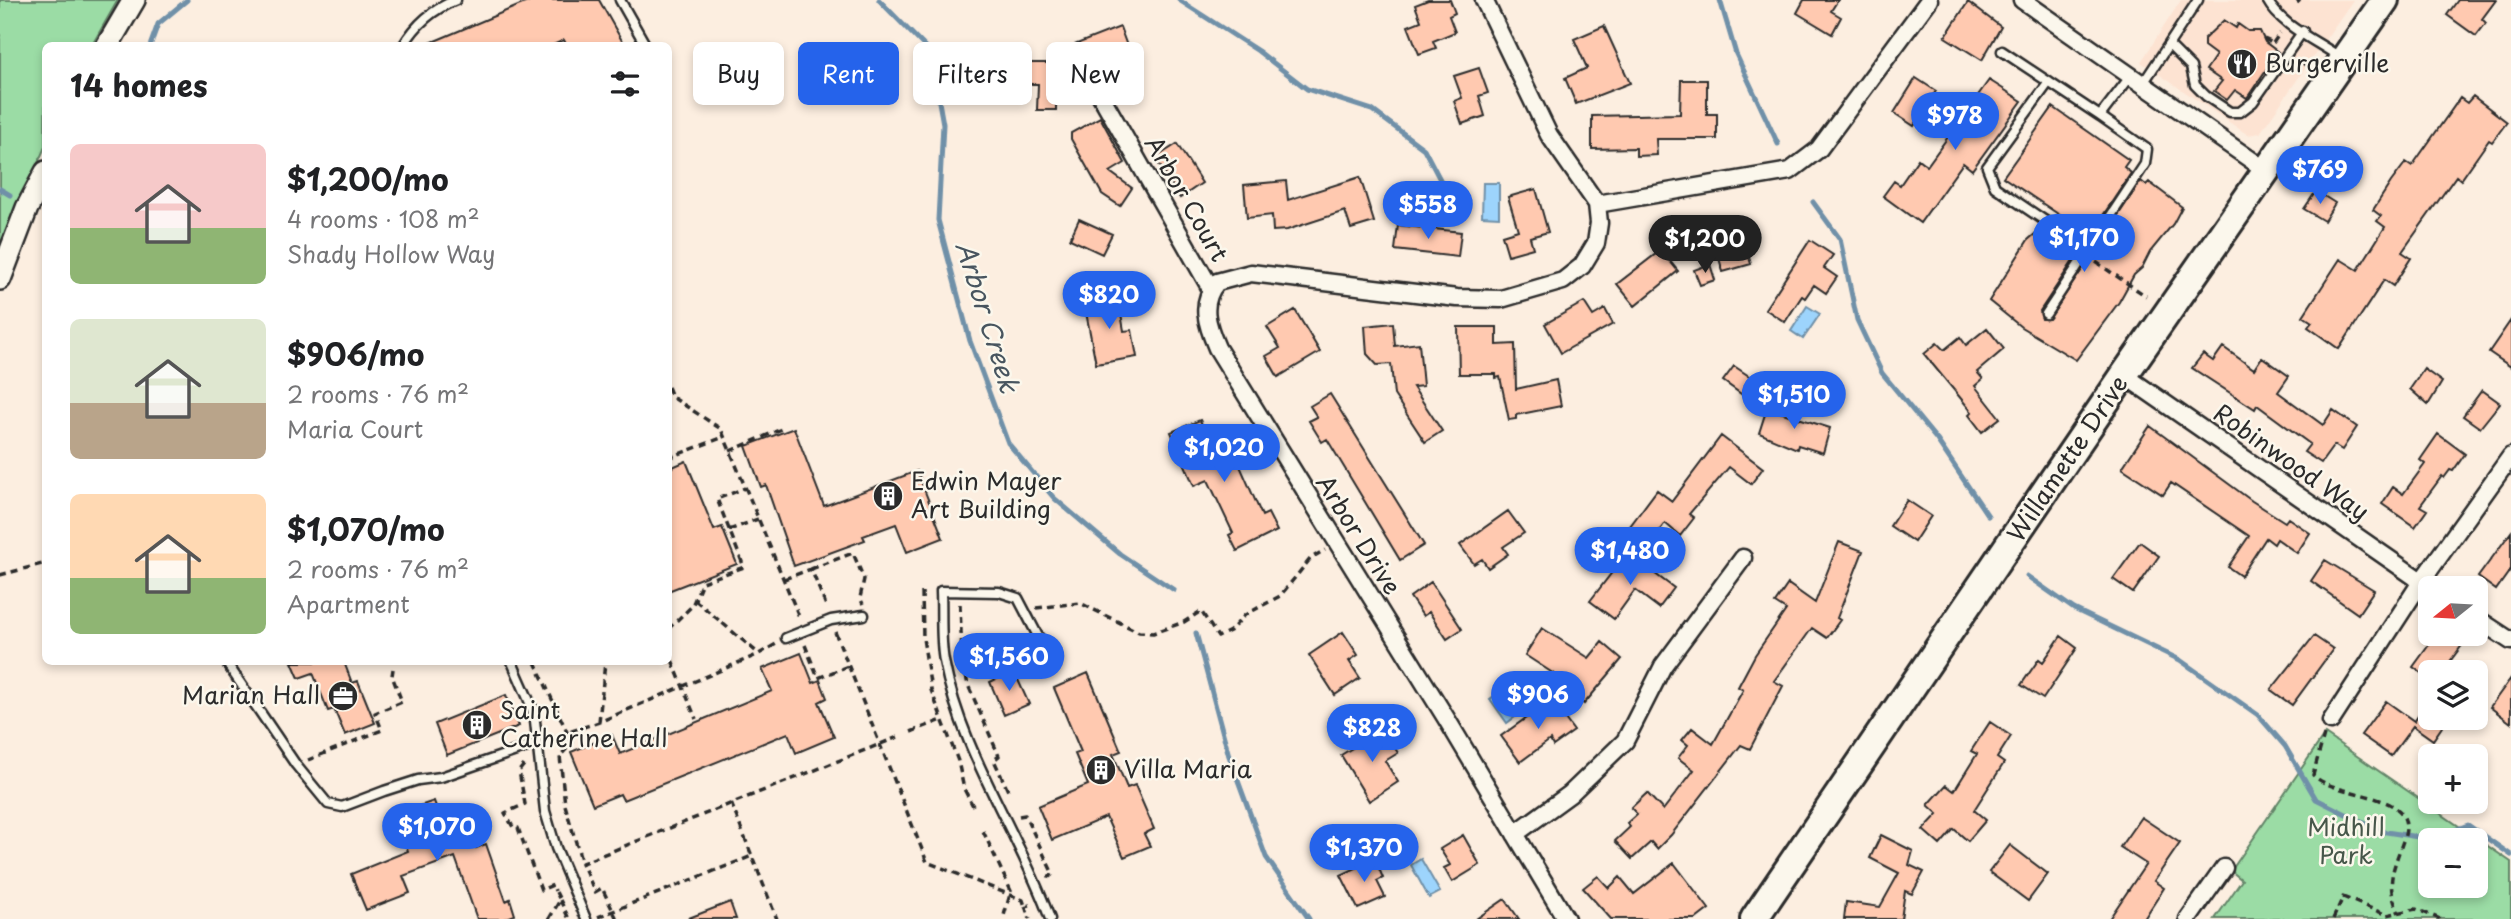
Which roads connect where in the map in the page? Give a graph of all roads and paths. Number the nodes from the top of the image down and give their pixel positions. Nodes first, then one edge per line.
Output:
1 (134, 0) edge
2 (456, 0) edge
3 (620, 0) edge
4 (1483, 0) edge
5 (1929, 0) edge
6 (2022, 0) edge
7 (2198, 0) edge
8 (2267, 0) edge
9 (2385, 0) edge
10 (2303, 32) junction
11 (2264, 39) dead end
12 (109, 42) edge
13 (406, 42) edge
14 (644, 42) edge
15 (2170, 46) junction
16 (2280, 48) dead end
17 (2002, 51) dead end
18 (2344, 59) junction
19 (2300, 61) dead end
20 (2309, 68) dead end
21 (2136, 81) junction
22 (2049, 82) junction
23 (1106, 105) edge
24 (2100, 116) junction
25 (2267, 171) junction
26 (42, 180) edge
27 (1597, 204) junction
28 (2086, 252) junction
29 (0, 279) edge
30 (1211, 289) junction
31 (2146, 296) dead end
32 (2046, 314) dead end
33 (2124, 375) junction
34 (672, 395) edge
35 (784, 428) dead end
36 (724, 437) junction
37 (730, 450) junction
38 (672, 456) edge
39 (2511, 456) edge
40 (746, 488) junction
41 (758, 519) junction
42 (729, 530) junction
43 (1336, 543) junction
44 (1743, 558) dead end
45 (42, 565) edge
46 (811, 569) junction
47 (0, 575) edge
48 (2432, 576) edge
49 (784, 579) junction
50 (2418, 579) edge
51 (922, 592) dead end
52 (2418, 596) edge
53 (860, 598) dead end
54 (695, 600) junction
55 (923, 607) dead end
56 (1025, 607) junction
57 (960, 608) dead end
58 (828, 612) dead end
59 (864, 615) dead end
60 (799, 618) dead end
61 (672, 626) edge
62 (2488, 626) edge
63 (835, 629) dead end
64 (786, 638) dead end
65 (2511, 641) edge
66 (805, 645) dead end
67 (672, 660) edge
68 (1052, 663) dead end
69 (228, 665) edge
70 (516, 665) edge
71 (536, 665) edge
72 (605, 665) edge
73 (848, 666) junction
74 (393, 669) dead end
75 (683, 687) junction
76 (951, 716) dead end
77 (696, 719) dead end
78 (2331, 721) dead end
79 (599, 722) junction
80 (568, 731) junction
81 (911, 732) dead end
82 (898, 737) dead end
83 (536, 744) junction
84 (880, 744) junction
85 (2321, 744) dead end
86 (560, 756) junction
87 (549, 758) dead end
88 (296, 765) junction
89 (524, 765) dead end
90 (731, 803) junction
91 (982, 831) dead end
92 (1515, 834) junction
93 (752, 856) junction
94 (582, 863) junction
95 (2224, 867) dead end
96 (1051, 886) dead end
97 (1011, 895) junction
98 (560, 900) junction
99 (1033, 904) dead end
100 (1026, 906) junction
101 (613, 911) junction
102 (2399, 913) junction
103 (597, 918) edge
104 (549, 919) edge
105 (569, 919) edge
106 (586, 919) edge
107 (617, 919) edge
108 (777, 919) edge
109 (1003, 919) edge
110 (1030, 919) edge
111 (1050, 919) edge
112 (1566, 919) edge
113 (1754, 919) edge
114 (2188, 919) edge
115 (2333, 919) edge
116 (2440, 919) edge

1 - 12 street
2 - 13 lane
3 - 14 lane
4 - 27 street
5 - 27 street
6 - 21 street
7 - 15 lane
8 - 10 lane
9 - 18 main road, Willamette Drive
10 - 15 lane
10 - 18 lane
11 - 16 path
15 - 21 lane
17 - 22 lane
18 - 25 main road, Willamette Drive
19 - 20 path
21 - 24 lane
21 - 25 street
22 - 24 lane
22 - 28 lane
23 - 30 street, Arbor Court
24 - 28 lane
25 - 33 main road, Willamette Drive
26 - 29 street
27 - 30 street
28 - 31 path
28 - 32 lane
30 - 43 street, Arbor Drive
33 - 50 street, Robinwood Way
33 - 113 main road, Willamette Drive
34 - 36 path
35 - 37 path
36 - 37 path
36 - 38 path
37 - 40 path
39 - 48 street
40 - 41 path
40 - 42 path
41 - 42 path
41 - 49 path
42 - 54 path
43 - 56 path
43 - 92 street, Arbor Drive
44 - 92 street
45 - 47 path
46 - 49 path
46 - 53 path
46 - 58 path
49 - 60 path
51 - 55 path
52 - 78 street
54 - 61 path
54 - 75 path
56 - 68 lane
56 - 111 lane
57 - 96 path
59 - 64 lane
62 - 65 street
63 - 73 path
66 - 73 path
67 - 75 path
69 - 88 lane
70 - 83 lane
71 - 80 path
72 - 79 path
73 - 84 path
74 - 88 path
75 - 77 path
75 - 79 path
76 - 81 path
79 - 80 path
80 - 83 path
80 - 86 path
82 - 84 path
83 - 88 lane
83 - 106 lane
84 - 90 path
84 - 97 path
85 - 102 path
86 - 87 path
86 - 94 path
89 - 98 path
90 - 93 path
90 - 94 path
91 - 97 path
92 - 112 street, Arbor Drive
93 - 101 path
93 - 108 path
94 - 101 path
95 - 114 street
97 - 100 path
97 - 109 path
98 - 104 path
98 - 105 path
99 - 100 path
100 - 110 path
101 - 103 path
101 - 107 path
102 - 115 path
102 - 116 path

